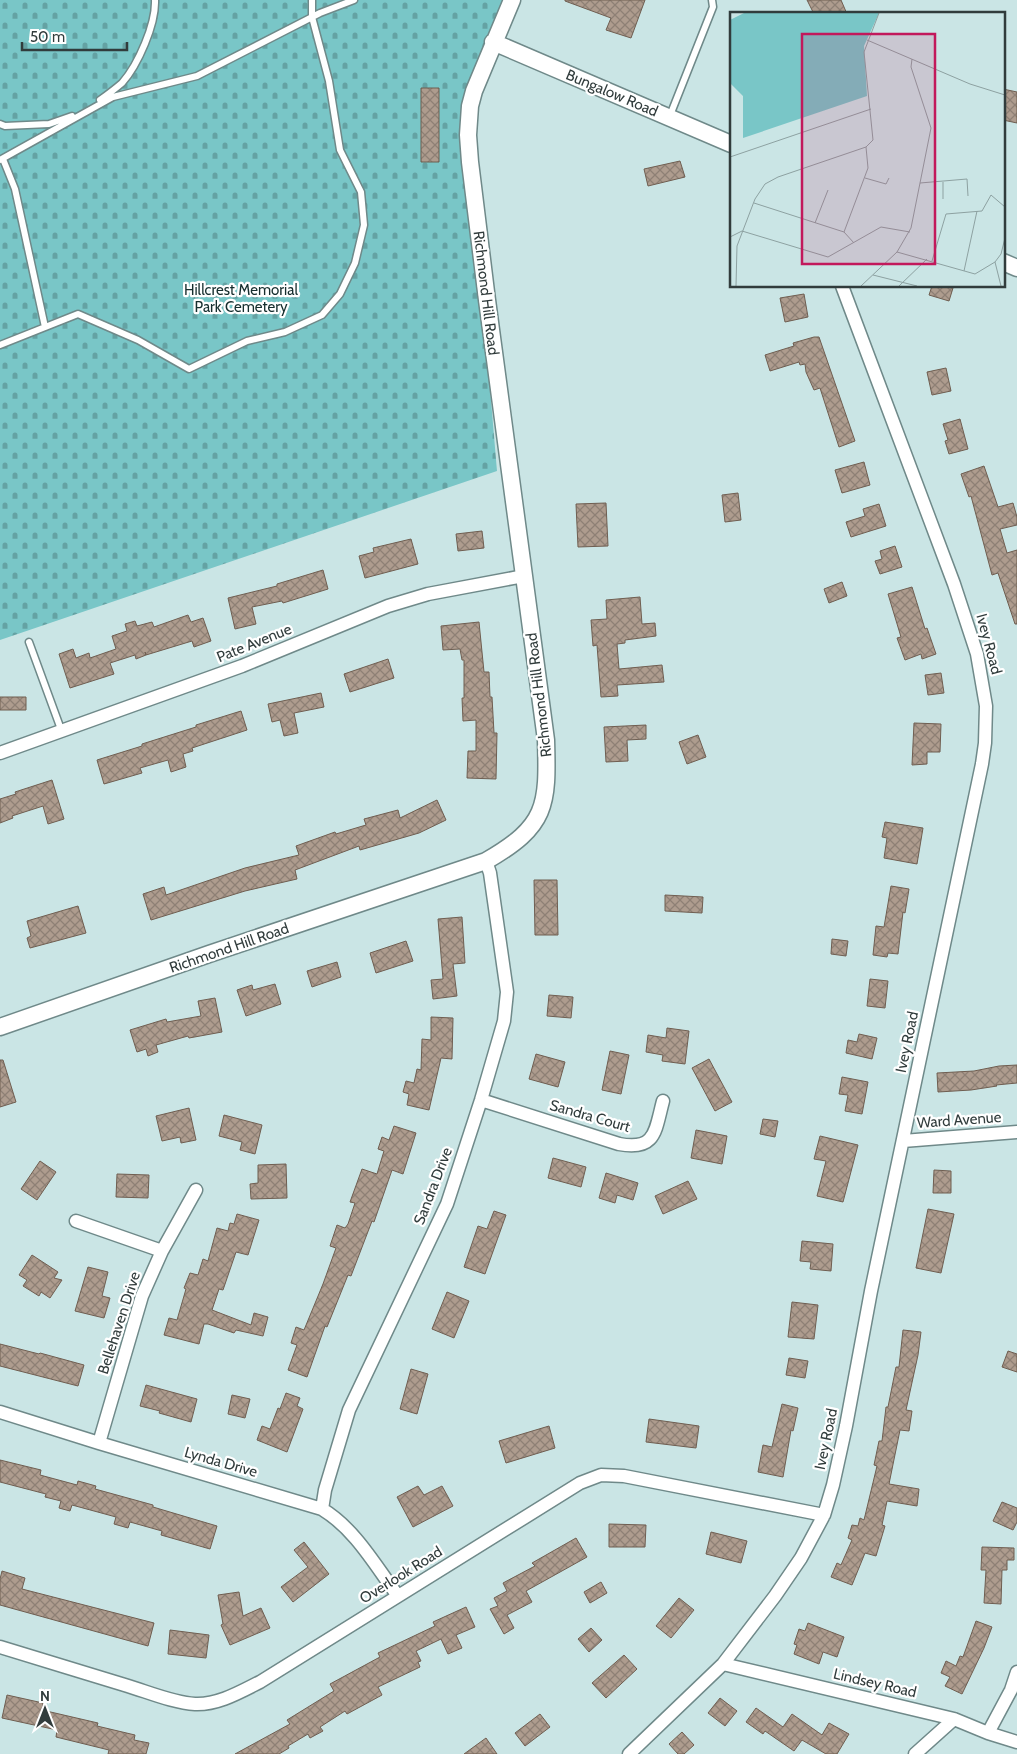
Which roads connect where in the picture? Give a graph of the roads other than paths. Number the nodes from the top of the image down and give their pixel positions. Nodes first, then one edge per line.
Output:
1 (154, 0) edge
2 (312, 0) edge
3 (354, 0) edge
4 (512, 0) edge
5 (712, 0) edge
6 (312, 17) junction
7 (493, 42) junction
8 (90, 109) junction
9 (669, 118) junction
10 (0, 124) edge
11 (730, 144) edge
12 (1, 160) edge
13 (1004, 262) edge
14 (1017, 268) edge
15 (843, 288) edge
16 (45, 327) junction
17 (0, 345) edge
18 (524, 576) junction
19 (30, 642) dead end
20 (62, 732) junction
21 (0, 753) edge
22 (486, 862) junction
23 (0, 1027) edge
24 (481, 1100) junction
25 (663, 1101) dead end
26 (1017, 1132) edge
27 (903, 1141) junction
28 (196, 1190) dead end
29 (76, 1221) dead end
30 (162, 1251) junction
31 (0, 1412) edge
32 (99, 1444) junction
33 (322, 1509) junction
34 (824, 1515) junction
35 (398, 1596) junction
36 (0, 1647) edge
37 (723, 1664) junction
38 (1017, 1672) edge
39 (954, 1719) junction
40 (988, 1733) junction
41 (1017, 1742) edge
42 (629, 1754) edge
43 (915, 1754) edge

1 - 8 lane
2 - 6 lane
3 - 6 lane
4 - 7 street, Richmond Hill Road
5 - 9 lane
6 - 8 lane
6 - 16 lane
7 - 9 street, Bungalow Road
7 - 18 street, Richmond Hill Road
8 - 10 lane
8 - 12 lane
9 - 11 street, Bungalow Road
12 - 16 lane
13 - 14 street
15 - 27 street, Ivey Road
16 - 17 lane
18 - 20 street, Pate Avenue
18 - 22 street, Richmond Hill Road
19 - 20 lane
20 - 21 street, Pate Avenue
22 - 23 street, Richmond Hill Road
22 - 24 street, Sandra Drive
24 - 25 street, Sandra Court
24 - 33 street, Sandra Drive
26 - 27 street, Ward Avenue
27 - 34 street, Ivey Road
28 - 30 street, Bellehaven Drive
29 - 30 street
30 - 32 street, Bellehaven Drive
31 - 32 street, Lynda Drive
32 - 33 street, Lynda Drive
33 - 35 street, Lynda Drive
34 - 35 street, Overlook Road
34 - 37 street, Ivey Road
35 - 36 street, Overlook Road
37 - 39 street, Lindsey Road
37 - 42 street, Ivey Road
38 - 40 street
39 - 40 street, Lindsey Road
39 - 43 street
40 - 41 street, Lindsey Road

